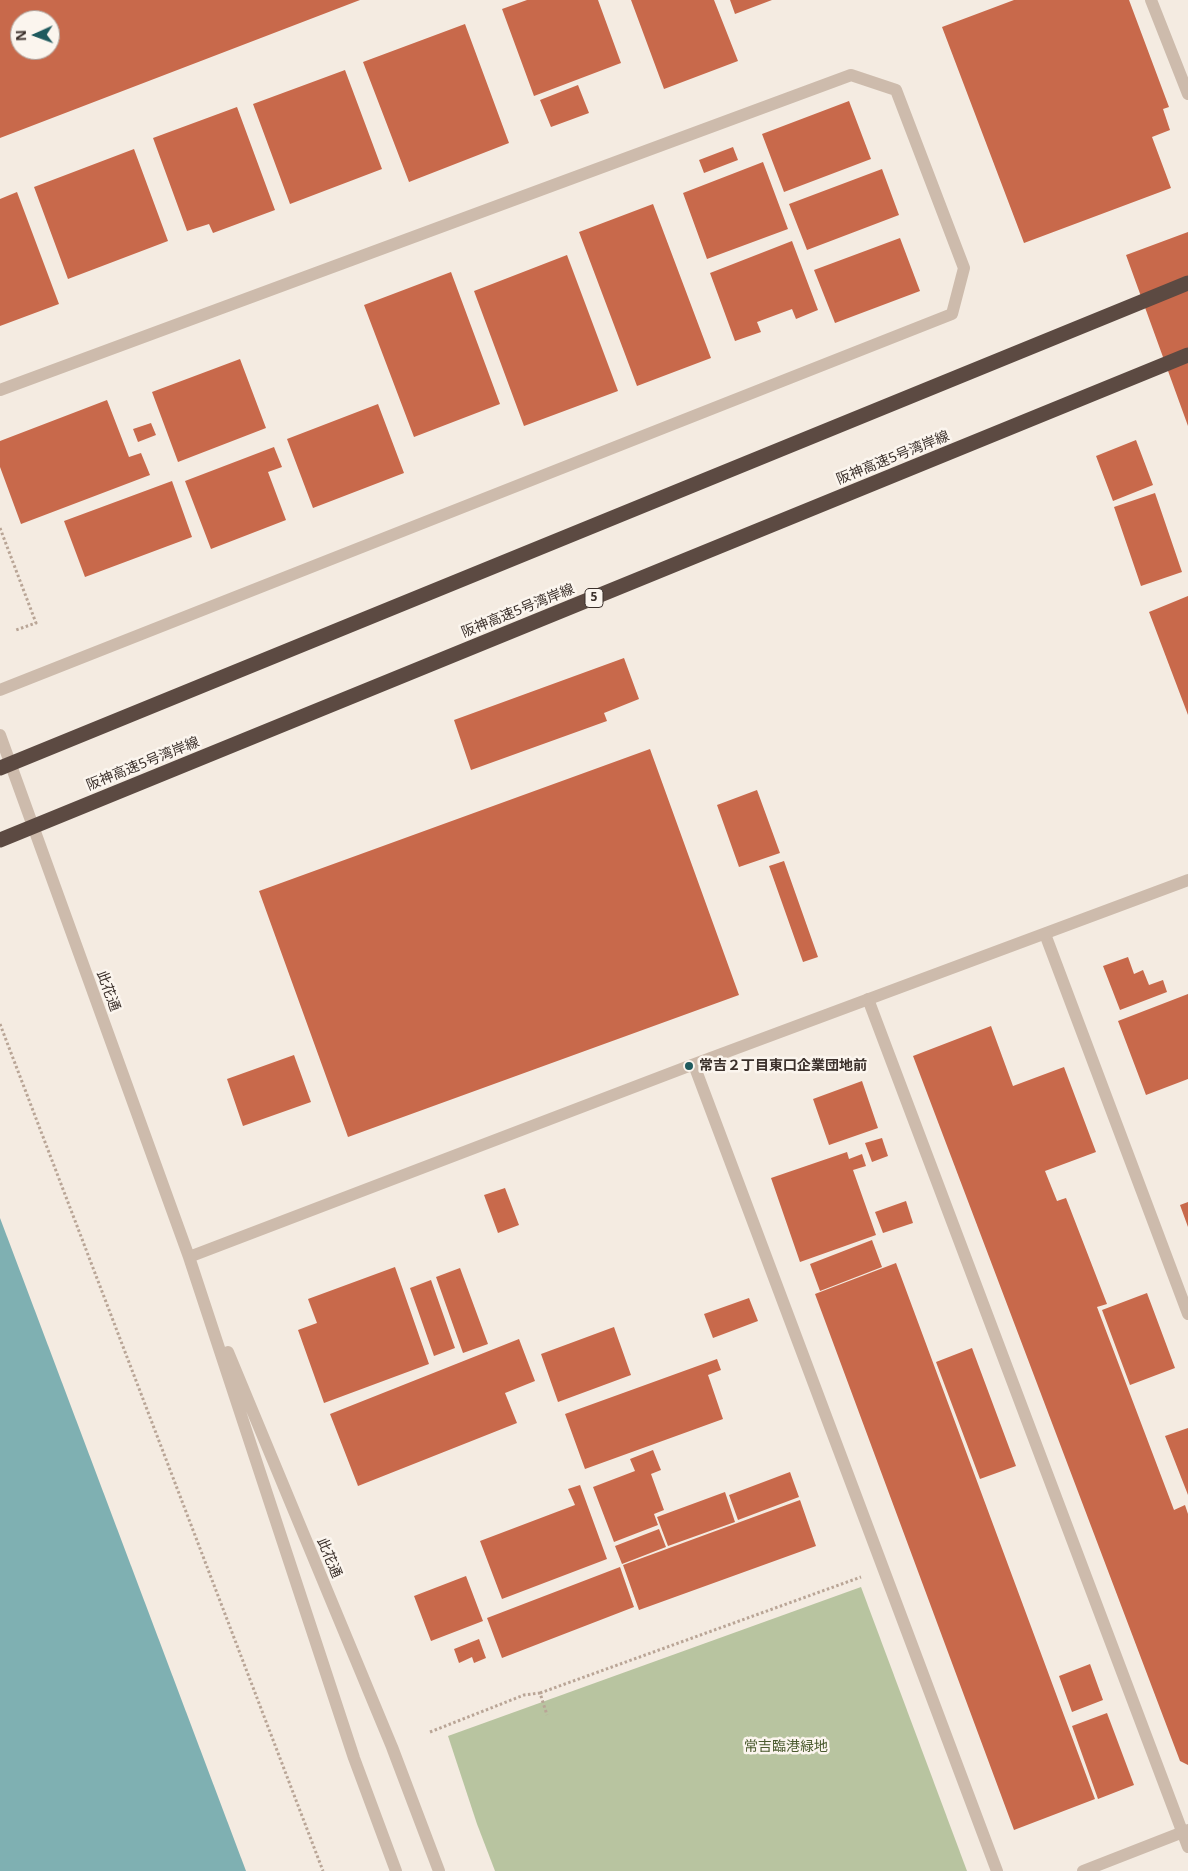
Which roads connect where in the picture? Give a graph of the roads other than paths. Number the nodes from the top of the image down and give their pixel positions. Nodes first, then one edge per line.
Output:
1 (1152, 0) edge
2 (1188, 94) edge
3 (1188, 283) edge
4 (1188, 355) edge
5 (0, 390) edge
6 (0, 690) edge
7 (0, 735) edge
8 (0, 768) edge
9 (0, 840) edge
10 (1188, 880) edge
11 (1045, 934) junction
12 (868, 999) junction
13 (694, 1065) junction
14 (188, 1257) junction
15 (1188, 1314) edge
16 (1185, 1831) edge
17 (1188, 1847) edge
18 (396, 1871) edge
19 (439, 1871) edge
20 (997, 1871) edge
21 (1083, 1871) edge

1 - 2 street
3 - 8 highway, bridge
4 - 9 highway, 阪神高速5号湾岸線 / 5, bridge
5 - 6 street
7 - 14 street, 此花通
10 - 11 street
11 - 12 street
11 - 15 street
12 - 13 street
12 - 16 street
13 - 14 street
13 - 20 street
14 - 18 street, 此花通
14 - 19 street, 此花通
16 - 17 street
16 - 21 street

